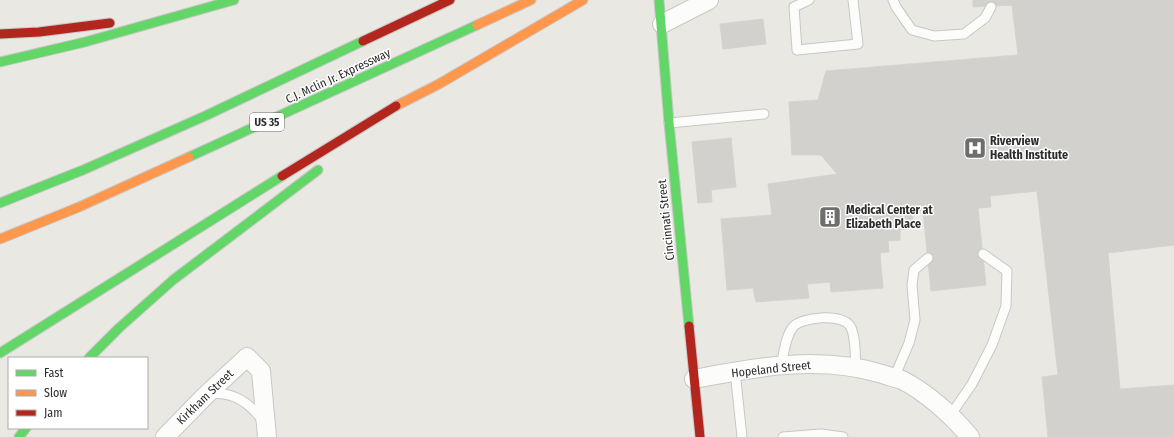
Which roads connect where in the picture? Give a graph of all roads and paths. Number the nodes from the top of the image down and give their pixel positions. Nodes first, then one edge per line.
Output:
1 (234, 0) edge
2 (450, 0) edge
3 (531, 0) edge
4 (583, 0) edge
5 (659, 0) edge
6 (709, 0) edge
7 (809, 0) edge
8 (853, 0) edge
9 (893, 0) edge
10 (991, 6) dead end
11 (193, 11) junction
12 (662, 24) junction
13 (0, 34) edge
14 (0, 62) edge
15 (439, 84) junction
16 (764, 114) dead end
17 (394, 118) dead end
18 (669, 123) junction
19 (328, 162) dead end
20 (0, 203) edge
21 (0, 239) edge
22 (983, 254) dead end
23 (928, 258) dead end
24 (0, 353) edge
25 (90, 357) edge
26 (781, 365) junction
27 (856, 368) junction
28 (735, 372) junction
29 (894, 378) junction
30 (694, 379) junction
31 (206, 395) junction
32 (950, 416) junction
33 (25, 429) edge
34 (267, 432) edge
35 (19, 437) edge
36 (165, 437) edge
37 (700, 437) edge
38 (742, 437) edge
39 (783, 437) edge
40 (843, 437) edge
41 (970, 437) edge

1 - 11 main road
2 - 20 main road, C.J. Mclin Jr. Expressway / US 35
3 - 21 main road, C.J. Mclin Jr. Expressway / US 35
4 - 15 main road
5 - 12 main road, Cincinnati Street
6 - 12 street
7 - 8 lane
9 - 10 lane
11 - 13 main road
11 - 14 main road
12 - 18 main road, Cincinnati Street
15 - 17 main road
15 - 24 main road
16 - 18 lane
18 - 30 main road, Cincinnati Street
19 - 25 main road
22 - 32 lane
23 - 29 lane
26 - 27 street, Hopeland Street
26 - 27 lane
26 - 28 street, Hopeland Street
27 - 29 street, Hopeland Street
28 - 30 street, Hopeland Street
28 - 38 lane
29 - 32 street, Hopeland Street
30 - 37 main road, Cincinnati Street
31 - 34 lane
31 - 34 street, Kirkham Street
31 - 36 street, Kirkham Street
32 - 41 street, Hopeland Street
33 - 35 main road
39 - 40 lane

